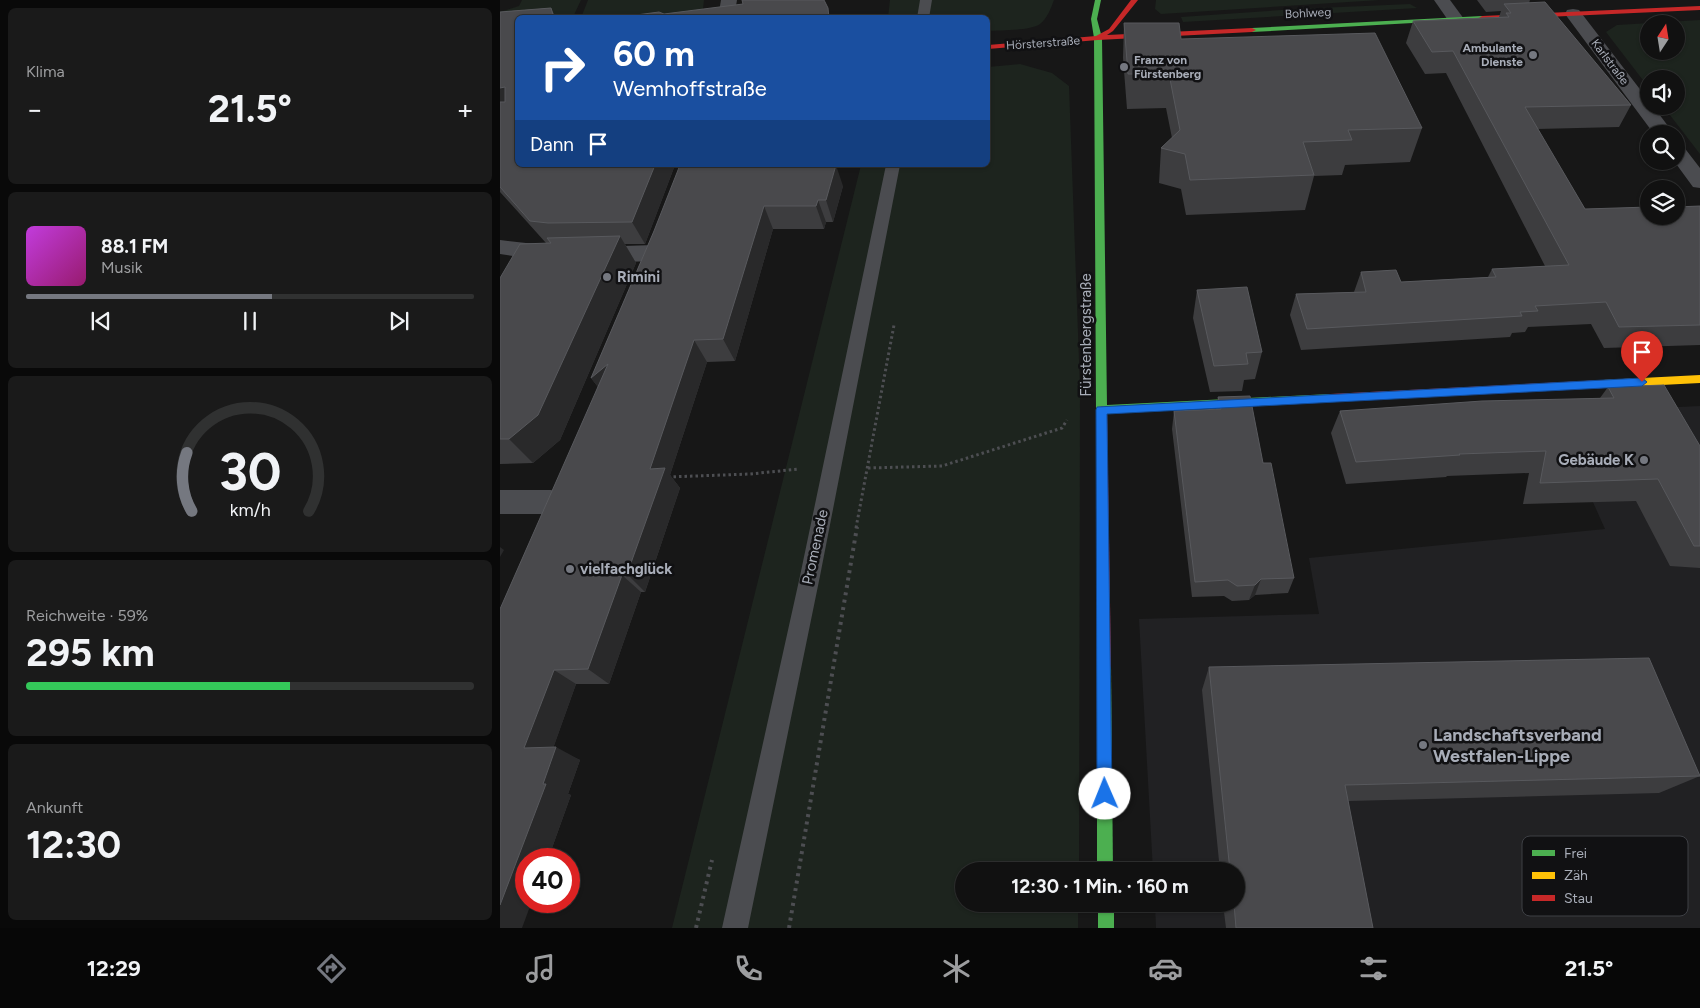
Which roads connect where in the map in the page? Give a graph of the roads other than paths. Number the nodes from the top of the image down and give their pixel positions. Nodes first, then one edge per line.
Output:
1 (729, 0) edge
2 (926, 0) edge
3 (1098, 0) edge
4 (1135, 0) edge
5 (1442, 0) edge
6 (1700, 8) edge
7 (1573, 14) junction
8 (726, 15) edge
9 (924, 15) edge
10 (1456, 19) junction
11 (1098, 38) junction
12 (990, 47) edge
13 (1657, 125) edge
14 (1685, 162) edge
15 (893, 167) edge
16 (1700, 182) edge
17 (500, 246) edge
18 (643, 280) edge
19 (1700, 378) edge
20 (1101, 410) junction
21 (500, 502) edge
22 (550, 505) edge
23 (1105, 862) edge
24 (1106, 912) edge
25 (735, 928) edge
26 (1106, 928) edge

1 - 8 street
2 - 9 lane
3 - 11 street, Fürstenbergstraße
4 - 11 street
5 - 10 street
6 - 7 street, Bohlweg
7 - 10 street, Bohlweg
7 - 13 street, Karlstraße
10 - 11 street, Bohlweg
11 - 12 street, Hörsterstraße
11 - 20 street, Fürstenbergstraße
14 - 16 street
15 - 25 lane, Promenade
17 - 18 street
19 - 20 street
20 - 23 street, Fürstenbergstraße
21 - 22 street
24 - 26 street

